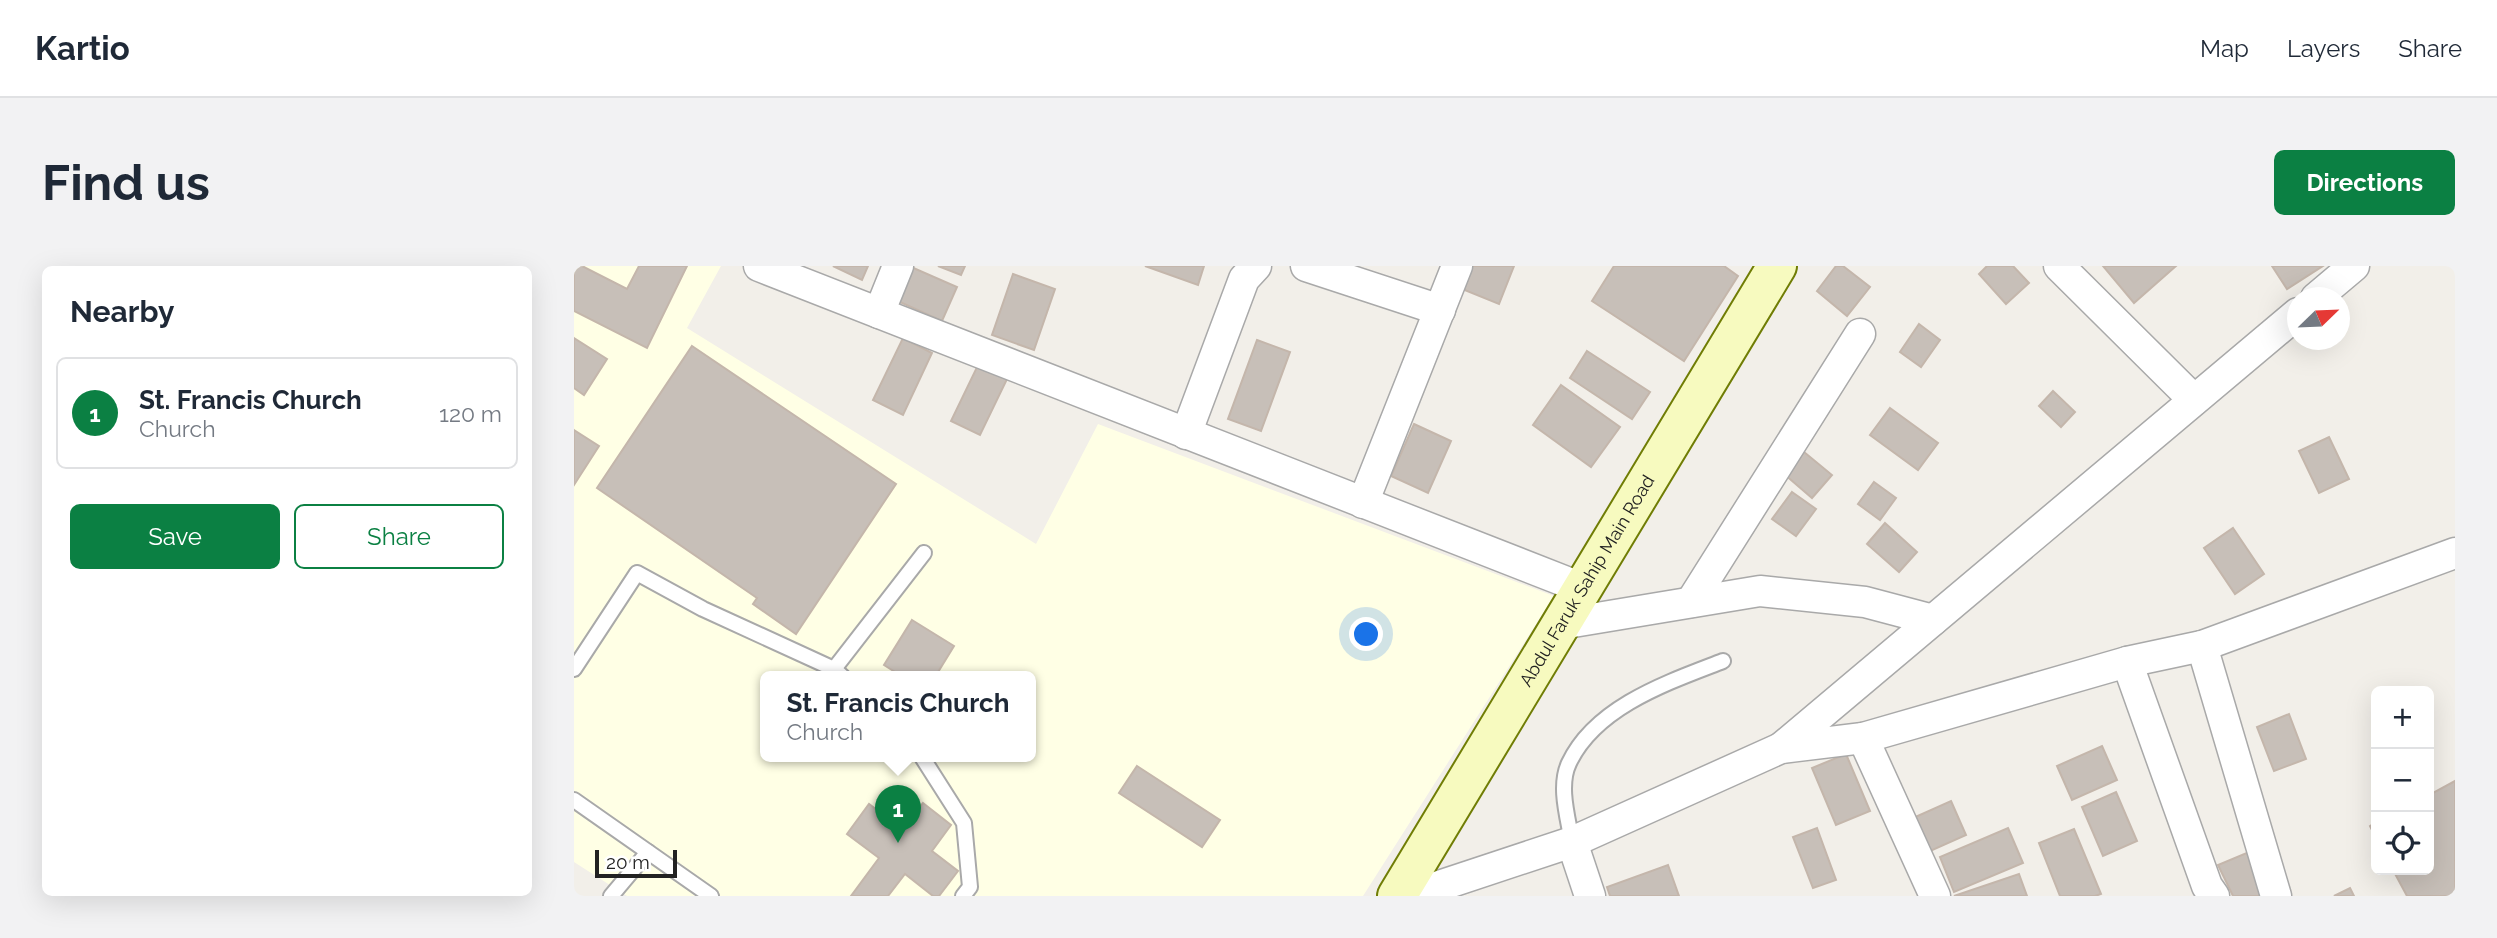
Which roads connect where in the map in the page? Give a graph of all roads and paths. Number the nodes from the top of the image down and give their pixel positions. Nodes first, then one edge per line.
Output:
1 (759, 266) edge
2 (898, 266) edge
3 (1256, 266) edge
4 (1306, 266) edge
5 (1457, 266) edge
6 (2059, 266) edge
7 (2354, 266) edge
8 (1770, 269) edge
9 (2329, 287) edge
10 (1440, 310) junction
11 (879, 313) junction
12 (2287, 322) edge
13 (1860, 334) dead end
14 (2194, 400) junction
15 (1186, 434) junction
16 (1363, 503) junction
17 (924, 553) dead end
18 (2455, 553) edge
19 (1582, 588) junction
20 (1692, 602) junction
21 (1933, 620) junction
22 (1561, 624) junction
23 (2202, 646) junction
24 (1723, 661) dead end
25 (2127, 662) junction
26 (574, 669) edge
27 (835, 671) edge
28 (840, 671) edge
29 (1863, 738) junction
30 (1781, 748) junction
31 (925, 762) edge
32 (574, 800) edge
33 (1572, 842) junction
34 (648, 852) junction
35 (611, 896) edge
36 (711, 896) edge
37 (963, 896) edge
38 (1397, 896) edge
39 (1409, 896) edge
40 (1590, 896) edge
41 (1935, 896) edge
42 (2214, 896) edge
43 (2276, 896) edge

1 - 11 street
2 - 11 street
3 - 15 street
4 - 10 street
5 - 10 street
6 - 14 street
7 - 9 street
8 - 19 street, Abdul Faruk Sahip Main Road
10 - 16 street
11 - 15 street
12 - 14 street
13 - 20 street
14 - 21 street
15 - 16 street
16 - 19 street
17 - 28 lane
18 - 23 street
19 - 22 street, Abdul Faruk Sahip Main Road
20 - 21 street
20 - 22 street
21 - 30 street
22 - 38 street, Abdul Faruk Sahip Main Road
23 - 25 street
23 - 43 street
24 - 33 lane
25 - 29 street
25 - 42 street
26 - 27 lane
29 - 30 street
29 - 41 street
30 - 33 street
31 - 37 lane
32 - 34 lane
33 - 39 street
33 - 40 street
34 - 35 lane
34 - 36 lane

